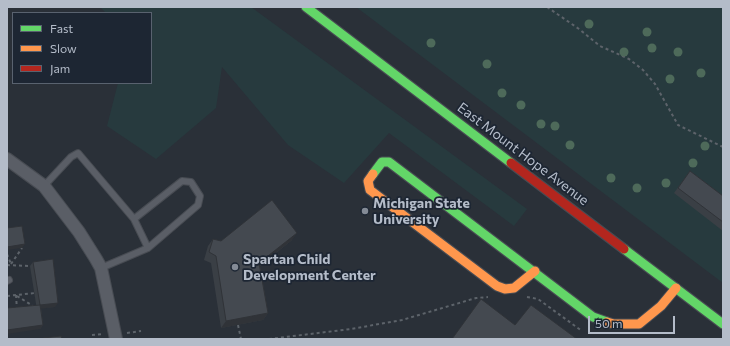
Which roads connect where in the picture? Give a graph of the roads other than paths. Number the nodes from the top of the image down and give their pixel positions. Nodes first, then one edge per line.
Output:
1 (306, 7) edge
2 (7, 159) edge
3 (44, 186) junction
4 (134, 219) junction
5 (148, 248) junction
6 (101, 268) junction
7 (535, 272) junction
8 (676, 288) junction
9 (723, 324) edge
10 (116, 339) edge

1 - 8 street, East Mount Hope Avenue
2 - 3 street
3 - 4 lane
3 - 6 street
4 - 5 lane
4 - 5 lane
5 - 6 lane
6 - 10 street
7 - 7 street
7 - 8 street
8 - 9 street, East Mount Hope Avenue

